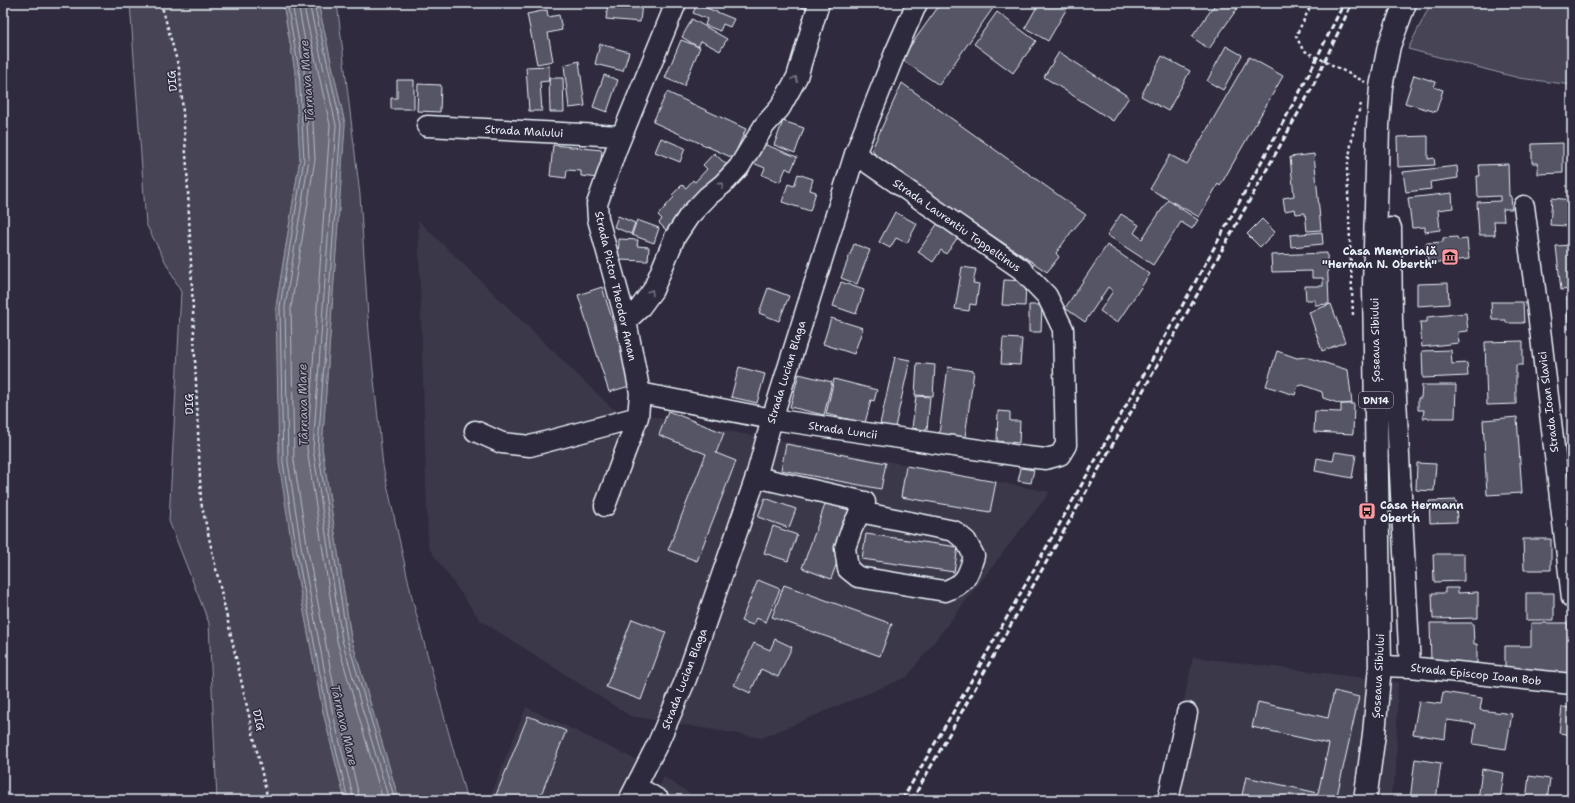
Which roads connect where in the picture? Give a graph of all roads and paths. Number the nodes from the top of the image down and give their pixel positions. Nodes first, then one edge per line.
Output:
1 (162, 3) edge
2 (676, 3) edge
3 (819, 3) edge
4 (917, 3) edge
5 (1312, 3) edge
6 (1405, 3) edge
7 (1367, 83) dead end
8 (1363, 98) dead end
9 (427, 126) dead end
10 (621, 136) junction
11 (855, 154) junction
12 (1524, 206) dead end
13 (1391, 228) dead end
14 (1353, 315) dead end
15 (626, 321) junction
16 (640, 394) junction
17 (638, 418) junction
18 (772, 419) junction
19 (475, 431) dead end
20 (1046, 459) joint
21 (756, 477) junction
22 (605, 506) dead end
23 (860, 512) junction
24 (1572, 598) edge
25 (1380, 666) junction
26 (1410, 667) junction
27 (1572, 684) edge
28 (1187, 713) dead end
29 (633, 793) edge
30 (268, 800) edge
31 (659, 800) edge
32 (1168, 800) edge
33 (1365, 800) edge

1 - 30 path, DIG
2 - 10 street, Strada Pictor Theodor Aman
15 -> 3 street
4 - 11 street, Strada Lucian Blaga
5 - 7 path, bridge
6 - 25 main road, Șoseaua Sibiului / DN14
8 - 14 path
9 - 10 street, Strada Malului
10 - 15 street, Strada Pictor Theodor Aman
11 - 18 street, Strada Lucian Blaga
11 - 20 street, Strada Laurentiu Toppeltinus
12 - 24 street, Strada Ioan Slavici
13 - 26 street
15 - 16 street, Strada Pictor Theodor Aman
16 - 17 street, Strada Pictor Theodor Aman
16 - 18 street, Strada Luncii
17 - 19 street
17 - 22 street, Strada Pictor Theodor Aman
18 - 20 street, Strada Luncii
18 - 21 street, Strada Lucian Blaga
21 - 23 street
21 - 29 street, Strada Lucian Blaga
23 - 23 street
25 - 26 street, Strada Episcop Ioan Bob
25 - 33 main road, Șoseaua Sibiului / DN14
26 - 27 street, Strada Episcop Ioan Bob
28 - 32 street
29 - 31 street

